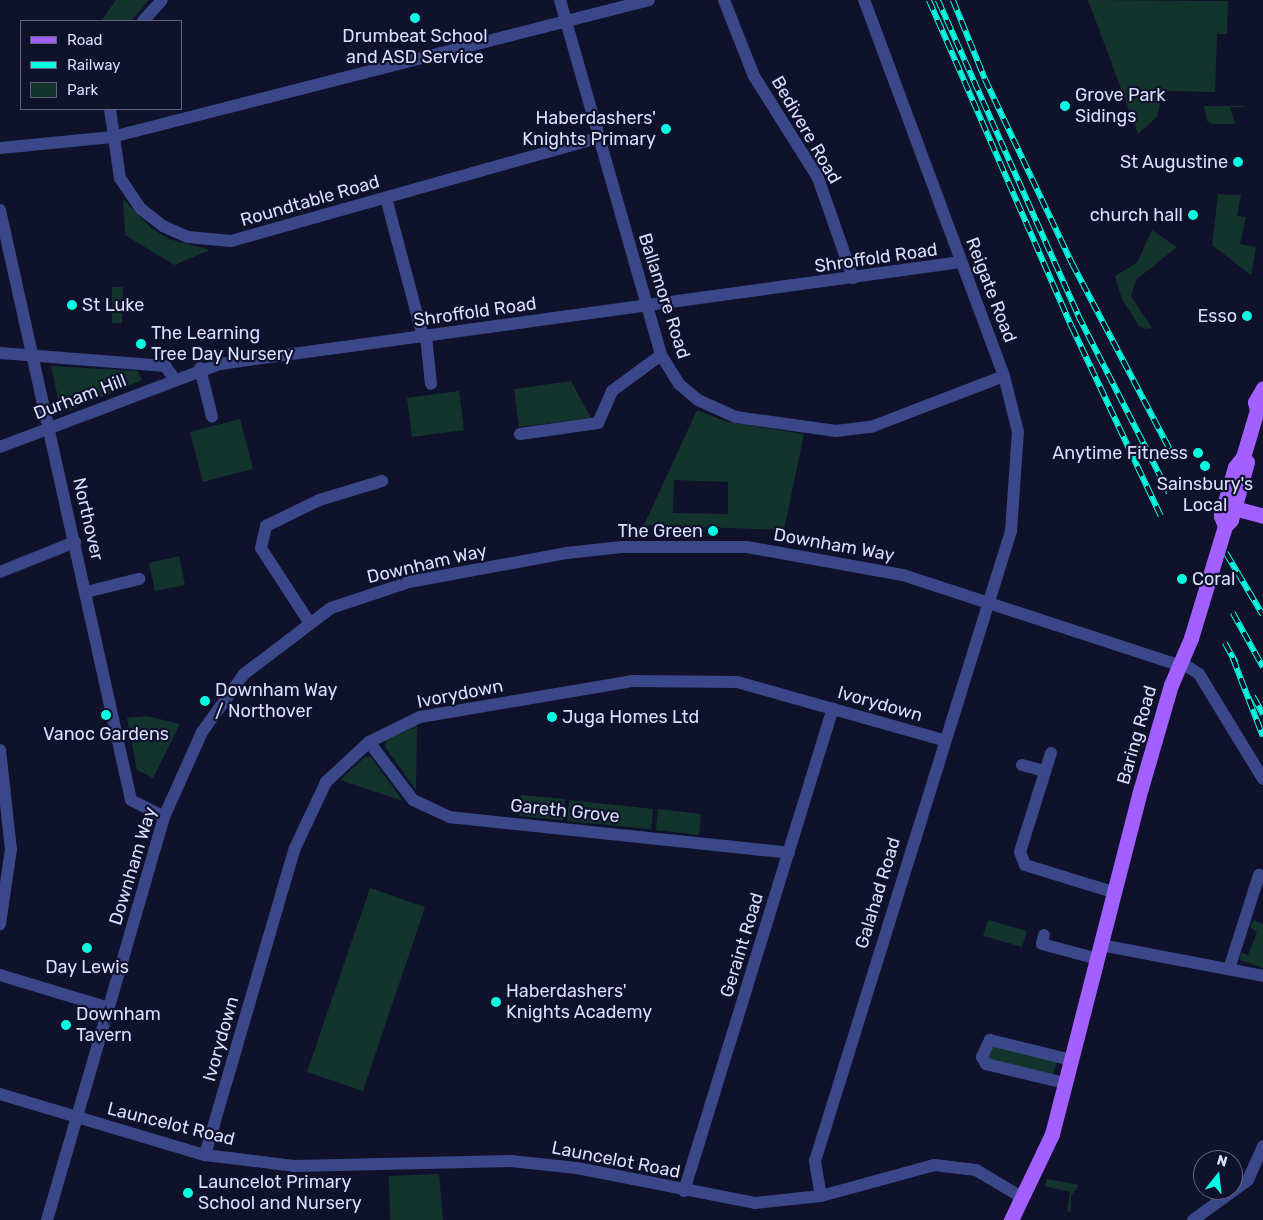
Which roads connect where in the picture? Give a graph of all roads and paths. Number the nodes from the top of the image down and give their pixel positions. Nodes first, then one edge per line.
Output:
1 (162, 0) edge
2 (560, 0) edge
3 (650, 0) edge
4 (724, 0) edge
5 (864, 0) edge
6 (144, 20) edge
7 (566, 21) junction
8 (110, 110) edge
9 (112, 137) junction
10 (597, 138) junction
11 (0, 148) edge
12 (386, 198) junction
13 (0, 210) edge
14 (4, 247) edge
15 (961, 262) junction
16 (854, 278) junction
17 (648, 307) junction
18 (424, 336) junction
19 (0, 353) edge
20 (661, 355) junction
21 (34, 356) junction
22 (200, 368) junction
23 (1004, 376) junction
24 (174, 378) junction
25 (432, 384) dead end
26 (1261, 397) edge
27 (212, 417) dead end
28 (50, 427) junction
29 (520, 434) dead end
30 (0, 447) edge
31 (382, 481) dead end
32 (1230, 503) junction
33 (1263, 516) edge
34 (75, 542) junction
35 (0, 572) edge
36 (139, 579) dead end
37 (86, 592) junction
38 (988, 601) junction
39 (310, 622) junction
40 (1180, 664) junction
41 (833, 708) junction
42 (943, 740) junction
43 (369, 742) junction
44 (0, 750) edge
45 (1051, 753) dead end
46 (1022, 765) dead end
47 (1046, 771) junction
48 (1263, 779) edge
49 (164, 817) junction
50 (789, 853) junction
51 (1259, 875) dead end
52 (1113, 892) junction
53 (0, 924) edge
54 (1042, 944) dead end
55 (1100, 952) junction
56 (1229, 969) junction
57 (0, 975) edge
58 (1263, 976) edge
59 (109, 1008) junction
60 (1071, 1060) junction
61 (1066, 1082) junction
62 (0, 1094) edge
63 (75, 1118) junction
64 (1263, 1146) edge
65 (205, 1155) junction
66 (684, 1191) junction
67 (822, 1196) junction
68 (1022, 1198) junction
69 (47, 1220) edge
70 (1014, 1220) edge
71 (1193, 1220) edge

1 - 6 street
2 - 7 street, Ballamore Road
3 - 7 street
4 - 16 street, Bedivere Road
5 - 15 street, Reigate Road
7 - 9 street
7 - 10 street, Ballamore Road
8 - 9 street, Roundtable Road
9 - 11 street
9 - 12 street, Roundtable Road
10 - 12 street, Roundtable Road
10 - 17 street, Ballamore Road
12 - 18 street
13 - 14 street, Northover
14 - 21 street, Northover
15 - 16 street, Shroffold Road
15 - 23 street, Reigate Road
16 - 17 street, Shroffold Road
17 - 18 street, Shroffold Road
17 - 20 street, Ballamore Road
18 - 22 street, Shroffold Road
18 - 25 street
19 - 21 street
20 - 23 street, Ballamore Road
20 - 29 street
21 - 24 street
21 - 28 street, Northover
22 - 24 street, Shroffold Road
22 - 27 street
23 - 38 street, Reigate Road
24 - 28 street, Durham Hill
26 - 32 main road, Baring Road
28 - 30 street, Durham Hill
28 - 34 street, Northover
31 - 39 street
32 - 33 main road
32 - 40 main road, Baring Road, bridge
34 - 35 street
34 - 37 street, Northover
36 - 37 street
37 - 49 street, Northover
38 - 39 street, Downham Way
38 - 40 street, Downham Way
38 - 42 street, Galahad Road
39 - 49 street, Downham Way
40 - 48 street, Downham Way
40 - 52 main road, Baring Road
41 - 42 street, Ivorydown
41 - 43 street, Ivorydown
41 - 50 street, Geraint Road
42 - 67 street, Galahad Road
43 - 50 street, Gareth Grove
43 - 65 street, Ivorydown
44 - 53 street
45 - 47 street
46 - 47 street
47 - 52 street
49 - 59 street, Downham Way
50 - 66 street, Geraint Road
51 - 56 street
52 - 55 main road, Baring Road
54 - 55 street
55 - 56 street
55 - 60 main road, Baring Road
56 - 58 street
57 - 59 street
59 - 63 street, Downham Way
60 - 61 main road, Baring Road
60 - 61 street
61 - 68 main road, Baring Road
62 - 63 street, Launcelot Road
63 - 65 street, Launcelot Road
63 - 69 street, Downham Way
64 - 71 street
65 - 66 street, Launcelot Road
66 - 67 street, Launcelot Road
67 - 68 street, Launcelot Road
68 - 70 main road, Baring Road

